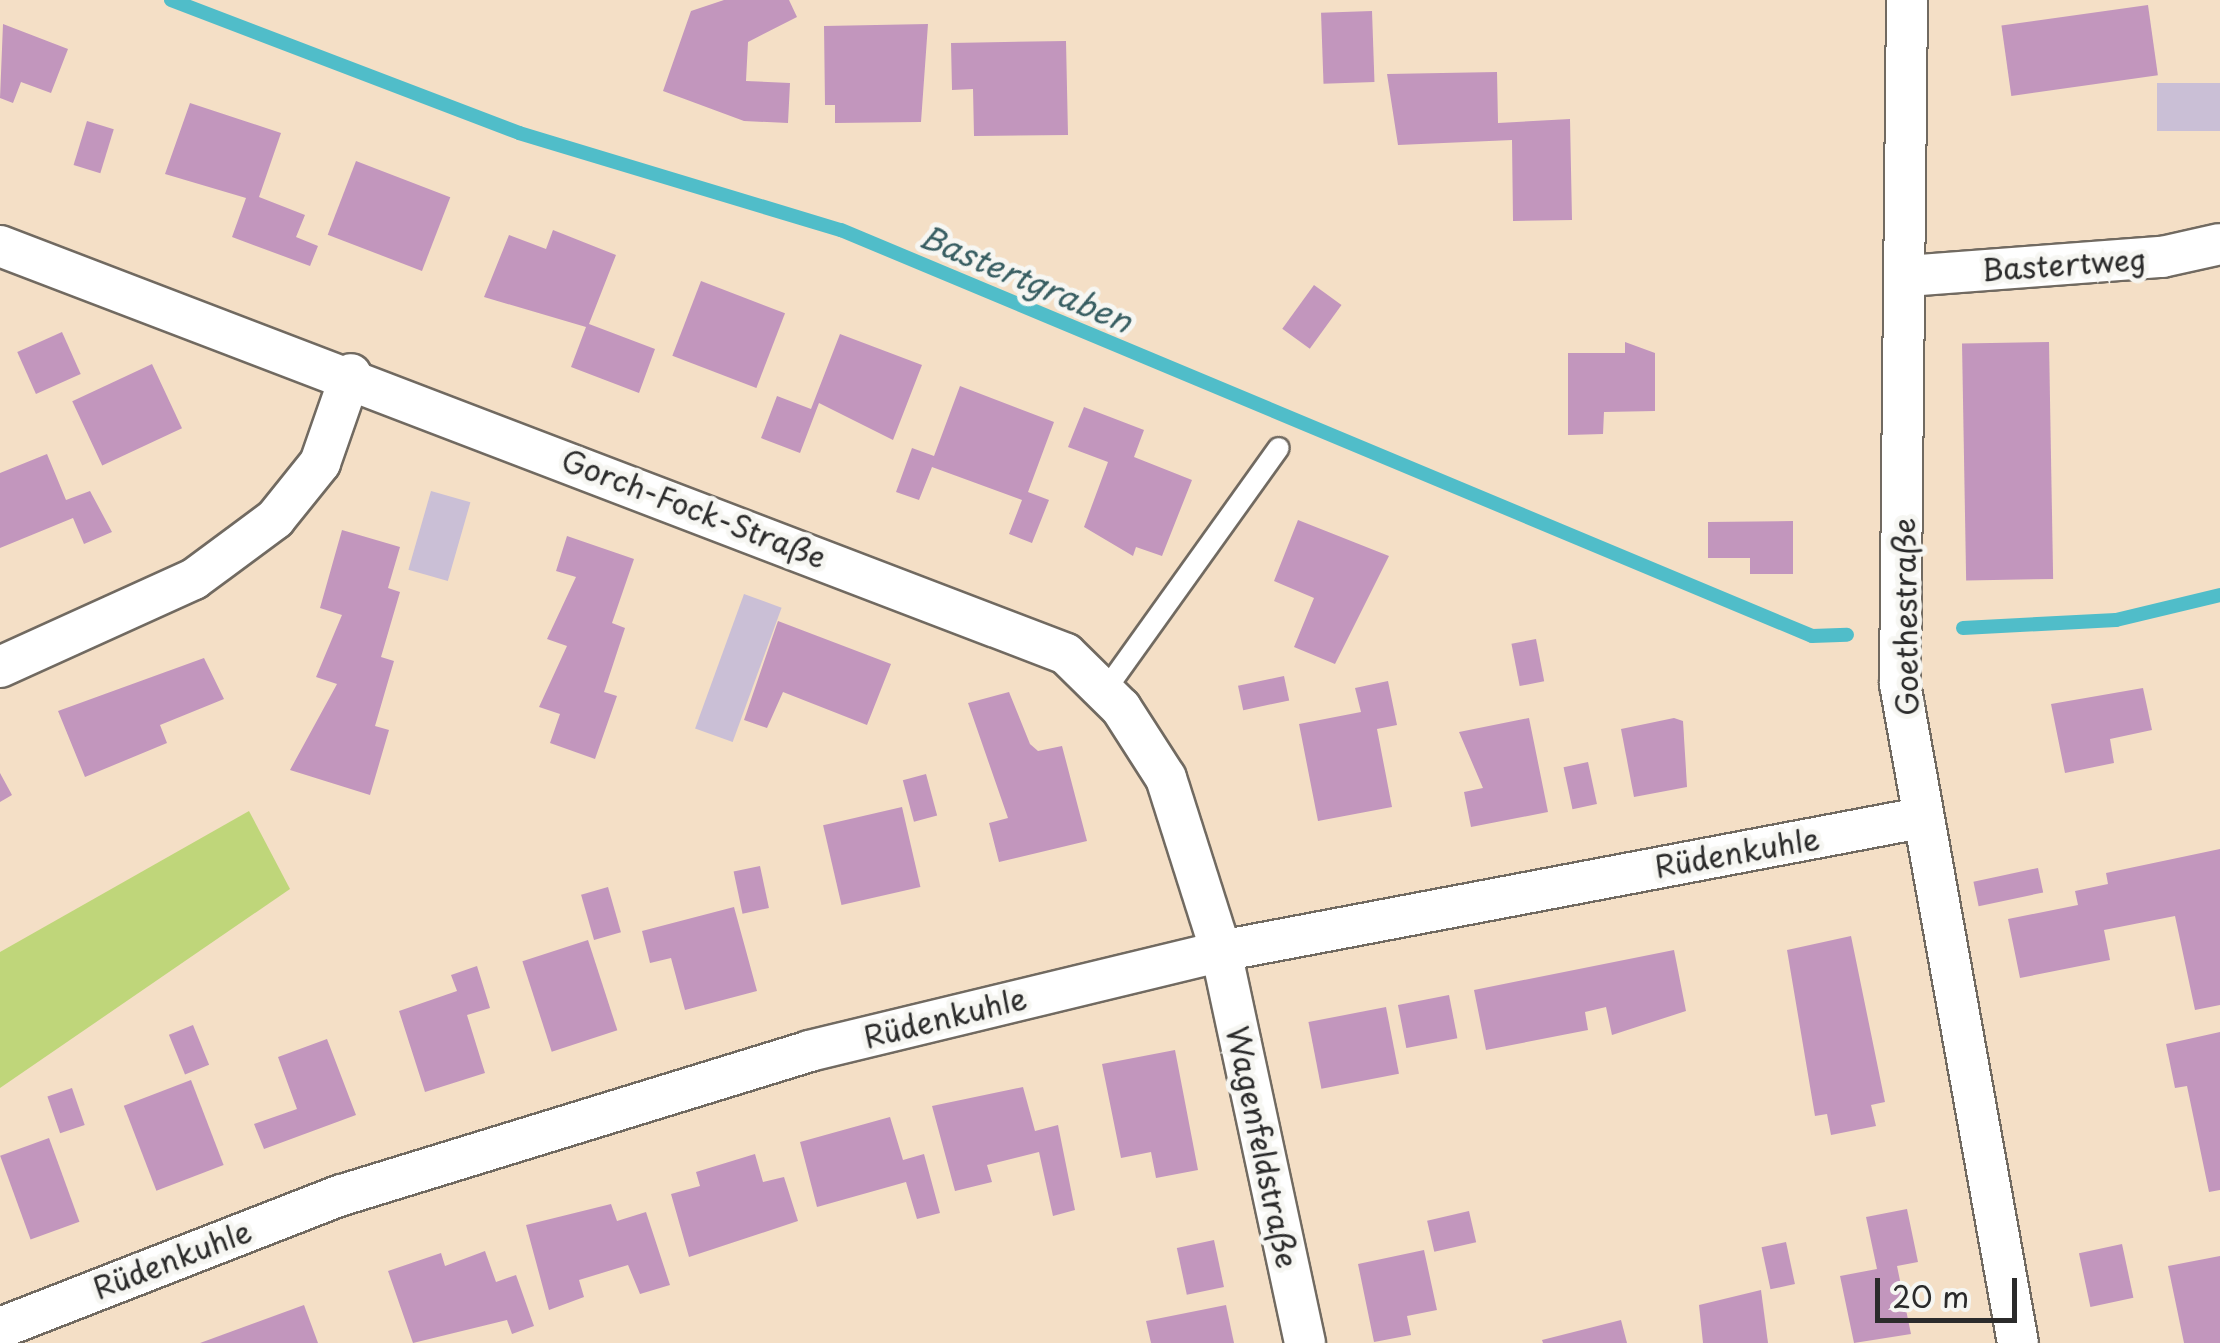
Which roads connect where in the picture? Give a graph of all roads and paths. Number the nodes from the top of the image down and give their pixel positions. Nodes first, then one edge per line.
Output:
1 (1907, 0) edge
2 (2220, 244) edge
3 (0, 246) edge
4 (1907, 276) junction
5 (351, 374) junction
6 (1278, 448) dead end
7 (0, 667) edge
8 (1104, 692) junction
9 (1920, 818) junction
10 (1222, 950) junction
11 (52, 1327) edge
12 (0, 1328) edge
13 (1305, 1343) edge
14 (2018, 1343) edge

1 - 4 street, Goethestraße
2 - 4 street, Bastertweg
3 - 5 street, Gorch-Fock-Straße
4 - 9 street, Goethestraße
5 - 7 street
5 - 8 street, Gorch-Fock-Straße
6 - 8 lane
8 - 10 street, Gorch-Fock-Straße
9 - 10 street, Rüdenkuhle
9 - 14 street, Goethestraße
10 - 11 street, Rüdenkuhle
10 - 13 street, Wagenfeldstraße
11 - 12 street, Rüdenkuhle

